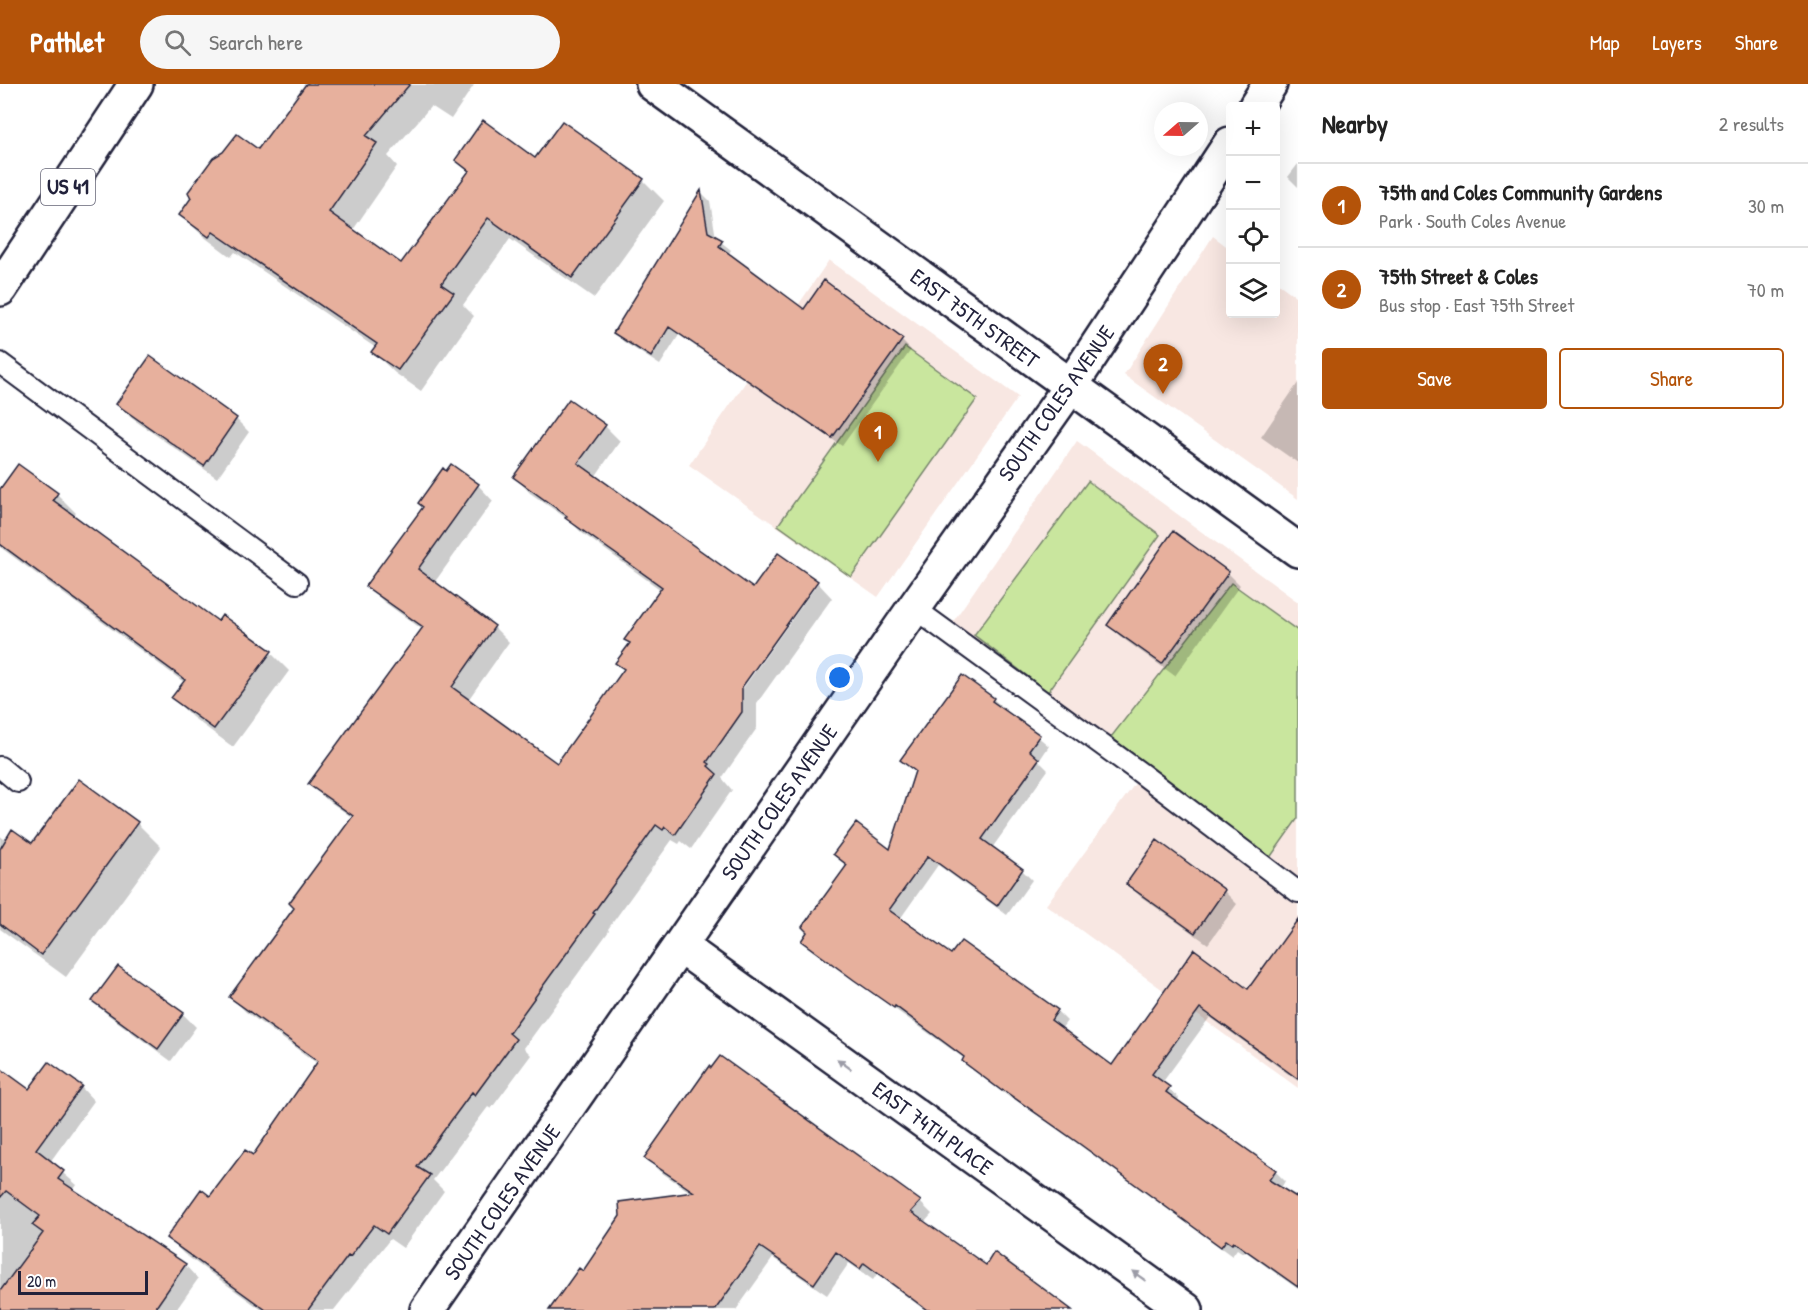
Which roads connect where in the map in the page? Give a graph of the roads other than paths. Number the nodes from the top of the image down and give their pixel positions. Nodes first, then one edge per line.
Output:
1 (136, 84) edge
2 (653, 84) edge
3 (1270, 84) edge
4 (1259, 102) edge
5 (1226, 150) edge
6 (0, 290) edge
7 (0, 363) edge
8 (1070, 387) junction
9 (1298, 550) edge
10 (297, 583) dead end
11 (914, 608) junction
12 (0, 767) edge
13 (18, 782) dead end
14 (1298, 892) edge
15 (680, 946) junction
16 (427, 1310) edge
17 (1186, 1310) edge

1 - 6 street, US 41
2 - 8 street, EAST 75TH STREET
3 - 4 street
5 - 8 street, SOUTH COLES AVENUE
7 - 10 lane
8 - 9 street, EAST 75TH STREET
8 - 11 street, SOUTH COLES AVENUE
11 - 14 lane
11 - 15 street, SOUTH COLES AVENUE
12 - 13 lane
15 - 16 street, SOUTH COLES AVENUE
17 -> 15 street, EAST 74TH PLACE

